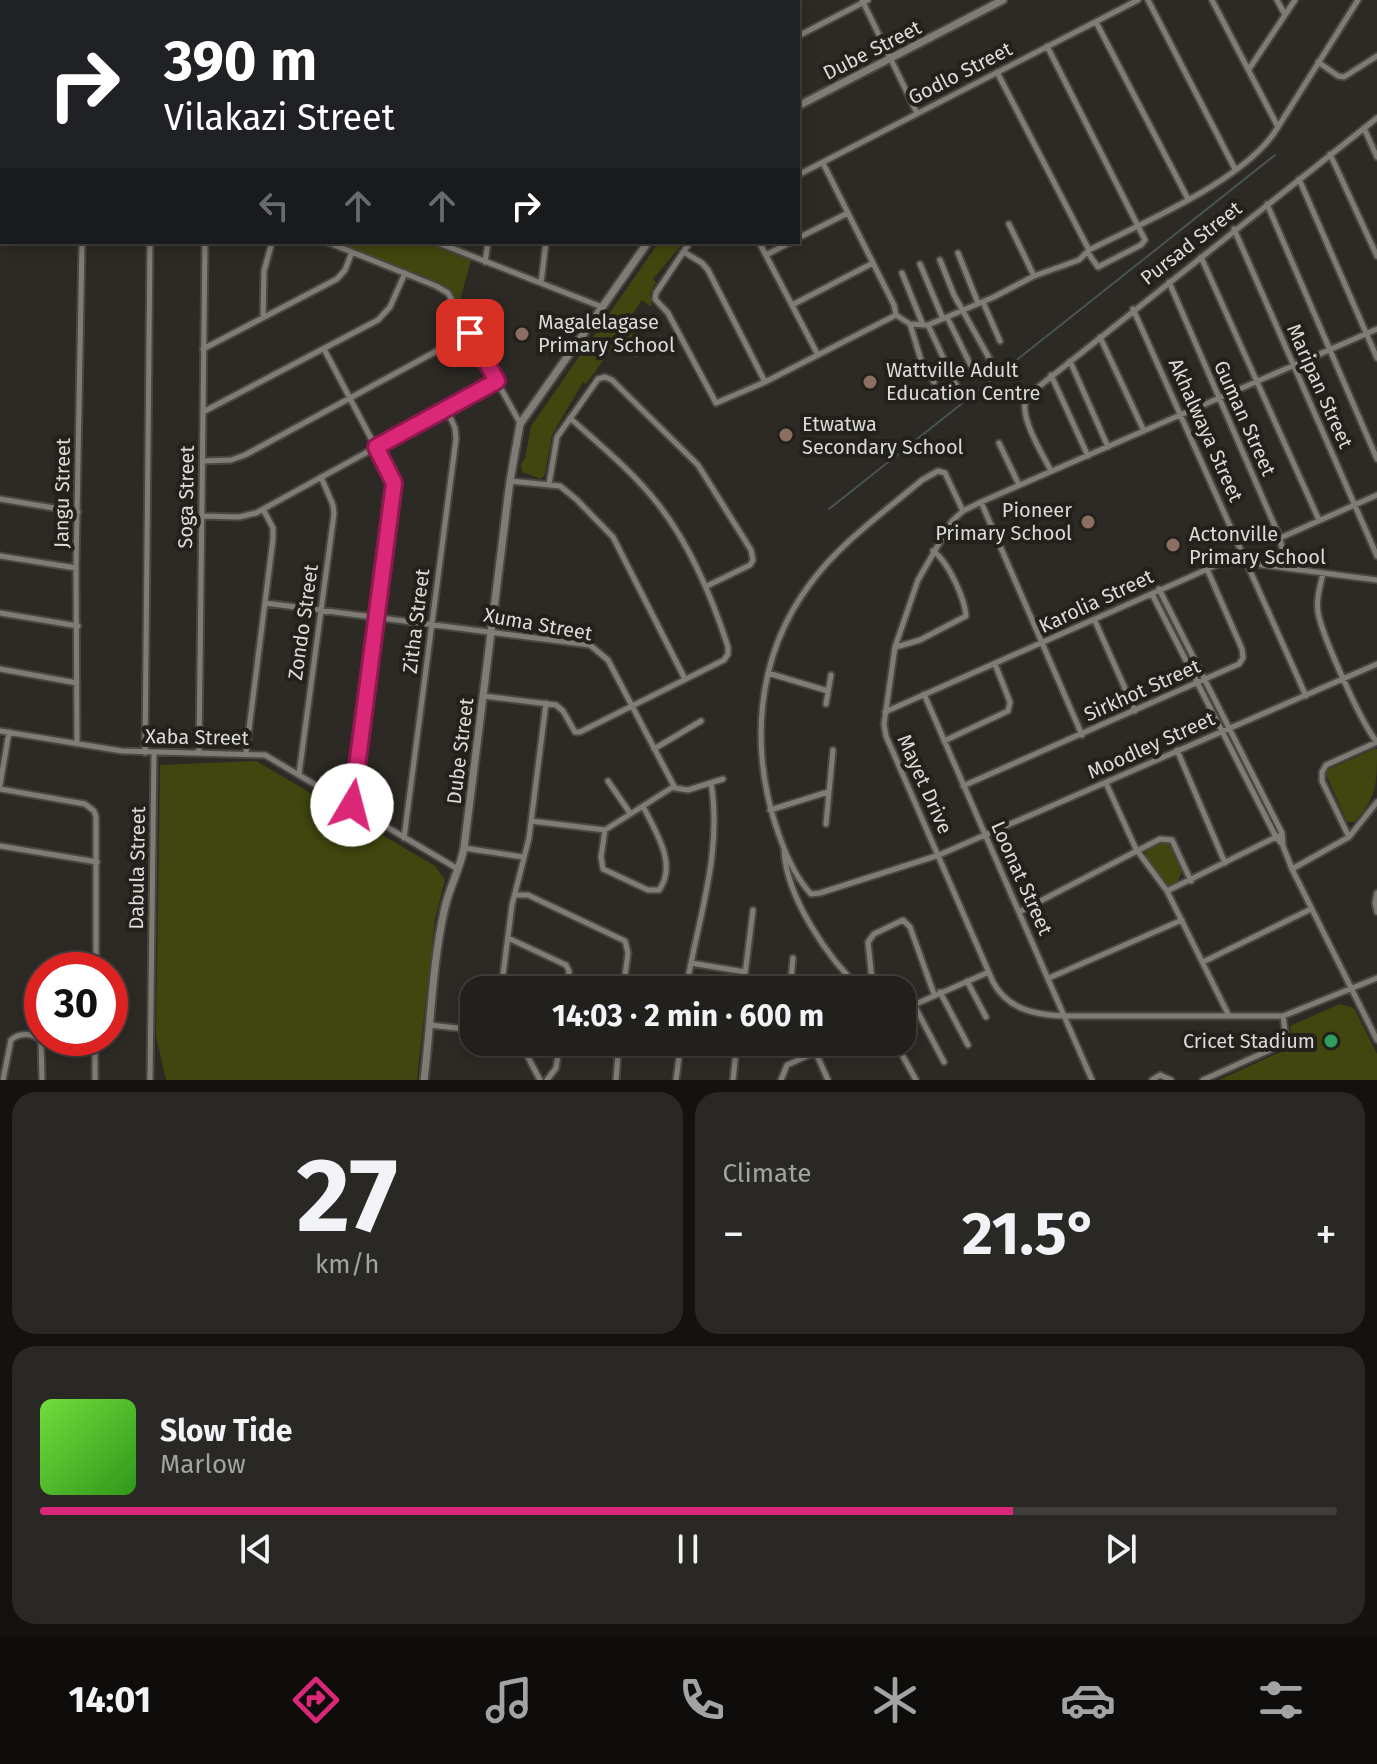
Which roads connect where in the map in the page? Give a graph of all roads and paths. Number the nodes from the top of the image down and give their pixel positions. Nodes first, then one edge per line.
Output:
1 (1003, 0) edge
2 (1138, 0) edge
3 (1148, 0) edge
4 (1212, 0) edge
5 (1277, 0) edge
6 (1295, 0) edge
7 (1358, 0) edge
8 (864, 1) edge
9 (1285, 15) junction
10 (1096, 22) junction
11 (800, 35) edge
12 (1047, 46) junction
13 (1377, 56) edge
14 (891, 57) junction
15 (1318, 62) junction
16 (1248, 70) junction
17 (997, 72) junction
18 (800, 105) edge
19 (917, 113) junction
20 (1377, 118) edge
21 (1278, 127) junction
22 (1364, 128) junction
23 (1330, 154) junction
24 (1377, 157) edge
25 (823, 163) junction
26 (1235, 169) junction
27 (800, 174) edge
28 (1299, 179) junction
29 (1188, 199) junction
30 (1267, 204) junction
31 (848, 213) junction
32 (1009, 224) dead end
33 (1139, 225) junction
34 (1234, 229) junction
35 (800, 237) edge
36 (82, 244) edge
37 (150, 244) edge
38 (205, 244) edge
39 (271, 244) edge
40 (332, 244) edge
41 (441, 244) edge
42 (488, 244) edge
43 (546, 244) edge
44 (647, 244) edge
45 (689, 244) edge
46 (760, 244) edge
47 (787, 244) edge
48 (1088, 251) junction
49 (352, 252) junction
50 (684, 252) junction
51 (958, 253) dead end
52 (766, 255) junction
53 (1377, 256) edge
54 (1201, 257) junction
55 (940, 260) dead end
56 (485, 262) junction
57 (873, 263) junction
58 (920, 264) dead end
59 (405, 273) junction
60 (902, 273) dead end
61 (1034, 276) junction
62 (1169, 282) junction
63 (541, 283) junction
64 (980, 302) junction
65 (792, 305) junction
66 (603, 307) junction
67 (1133, 309) junction
68 (963, 310) junction
69 (896, 315) junction
70 (263, 318) junction
71 (945, 318) junction
72 (910, 324) junction
73 (926, 325) junction
74 (1377, 329) edge
75 (470, 333) junction
76 (1367, 334) junction
77 (1100, 337) junction
78 (1000, 341) dead end
79 (203, 349) junction
80 (324, 349) junction
81 (1330, 350) junction
82 (818, 355) junction
83 (1377, 358) edge
84 (1070, 361) junction
85 (993, 365) dead end
86 (1293, 366) junction
87 (1051, 375) junction
88 (976, 376) dead end
89 (497, 381) junction
90 (1256, 381) junction
91 (765, 382) junction
92 (934, 382) dead end
93 (957, 387) dead end
94 (350, 398) junction
95 (1219, 399) junction
96 (447, 410) junction
97 (203, 412) junction
98 (1182, 415) junction
99 (570, 418) junction
100 (520, 424) junction
101 (1144, 431) junction
102 (999, 443) dead end
103 (376, 447) junction
104 (1108, 447) junction
105 (1088, 456) junction
106 (1377, 459) edge
107 (203, 461) junction
108 (1051, 471) junction
109 (321, 477) junction
110 (510, 481) junction
111 (549, 484) junction
112 (1019, 485) junction
113 (1377, 495) edge
114 (0, 499) edge
115 (981, 502) junction
116 (1355, 504) junction
117 (263, 509) junction
118 (963, 511) junction
119 (78, 512) junction
120 (202, 516) junction
121 (1319, 520) junction
122 (1280, 538) junction
123 (933, 551) junction
124 (0, 556) edge
125 (1377, 556) edge
126 (1247, 563) junction
127 (76, 568) junction
128 (1286, 568) junction
129 (1207, 569) junction
130 (1323, 573) junction
131 (1377, 580) edge
132 (707, 586) junction
133 (1159, 589) junction
134 (1152, 594) junction
135 (265, 603) junction
136 (321, 610) junction
137 (0, 613) edge
138 (376, 617) junction
139 (1095, 621) junction
140 (432, 624) junction
141 (78, 626) junction
142 (491, 632) junction
143 (1043, 643) junction
144 (895, 647) junction
145 (995, 664) junction
146 (1377, 664) edge
147 (0, 669) edge
148 (768, 673) junction
149 (831, 675) dead end
150 (1345, 678) junction
151 (685, 679) junction
152 (1206, 679) junction
153 (77, 683) junction
154 (1197, 683) junction
155 (828, 691) junction
156 (924, 694) junction
157 (483, 696) junction
158 (1306, 696) junction
159 (546, 703) junction
160 (826, 704) dead end
161 (630, 706) junction
162 (1135, 711) junction
163 (885, 712) junction
164 (701, 721) dead end
165 (1230, 728) junction
166 (0, 731) edge
167 (1222, 731) junction
168 (9, 732) junction
169 (1082, 735) junction
170 (944, 741) junction
171 (1377, 742) edge
172 (77, 744) junction
173 (654, 749) junction
174 (833, 750) dead end
175 (1177, 750) junction
176 (199, 752) junction
177 (145, 753) junction
178 (154, 753) junction
179 (246, 753) junction
180 (299, 774) junction
181 (723, 779) dead end
182 (608, 781) dead end
183 (711, 783) junction
184 (1106, 783) junction
185 (963, 786) junction
186 (0, 787) edge
187 (673, 787) junction
188 (828, 792) junction
189 (1377, 802) edge
190 (352, 805) junction
191 (643, 806) junction
192 (770, 810) junction
193 (630, 813) junction
194 (531, 821) junction
195 (826, 824) dead end
196 (605, 830) junction
197 (1279, 835) junction
198 (985, 836) junction
199 (1349, 837) junction
200 (404, 838) junction
201 (0, 846) edge
202 (783, 846) junction
203 (464, 848) junction
204 (1136, 849) junction
205 (939, 855) junction
206 (523, 857) junction
207 (97, 862) junction
208 (1225, 863) junction
209 (1292, 869) junction
210 (459, 870) junction
211 (1191, 881) junction
212 (1167, 891) junction
213 (1377, 893) edge
214 (516, 895) junction
215 (1311, 909) junction
216 (753, 910) dead end
217 (1019, 912) junction
218 (1377, 912) edge
219 (1182, 920) junction
220 (508, 938) junction
221 (96, 952) edge
222 (793, 958) dead end
223 (1203, 962) junction
224 (691, 963) junction
225 (745, 972) junction
226 (989, 972) junction
227 (503, 976) edge
228 (568, 976) edge
229 (625, 976) edge
230 (689, 976) edge
231 (745, 976) edge
232 (791, 976) edge
233 (849, 976) edge
234 (871, 976) edge
235 (1049, 978) junction
236 (1377, 978) edge
237 (967, 981) junction
238 (1352, 989) junction
239 (937, 993) junction
240 (916, 1004) edge
241 (916, 1009) edge
242 (1065, 1016) junction
243 (1229, 1016) junction
244 (1283, 1016) junction
245 (986, 1017) dead end
246 (430, 1025) junction
247 (460, 1028) edge
248 (1377, 1040) edge
249 (968, 1045) dead end
250 (95, 1056) edge
251 (527, 1056) edge
252 (558, 1056) edge
253 (618, 1056) edge
254 (679, 1056) edge
255 (736, 1056) edge
256 (807, 1056) edge
257 (818, 1056) edge
258 (903, 1056) edge
259 (944, 1062) dead end
260 (1091, 1078) edge
261 (3, 1080) edge
262 (42, 1080) edge
263 (95, 1080) edge
264 (150, 1080) edge
265 (424, 1080) edge
266 (540, 1080) edge
267 (547, 1080) edge
268 (616, 1080) edge
269 (676, 1080) edge
270 (733, 1080) edge
271 (781, 1080) edge
272 (828, 1080) edge
273 (916, 1080) edge
274 (1081, 1080) edge
275 (1152, 1080) edge
276 (1171, 1080) edge
277 (1203, 1080) edge

1 - 14 street, Dube Street
2 - 10 street, Godlo Street
3 - 26 street
4 - 16 street
5 - 9 street
6 - 9 street
7 - 15 street
8 - 11 street
8 - 14 street
9 - 16 street
10 - 12 street, Godlo Street
10 - 29 street
12 - 17 street, Godlo Street
12 - 33 street
13 - 15 street
14 - 18 street, Dube Street
14 - 19 street
15 - 21 street
16 - 21 street
17 - 19 street, Godlo Street
17 - 48 street
19 - 25 street, Godlo Street
20 - 22 street, Pursad Street
21 - 26 street
22 - 23 street, Pursad Street
22 - 24 street
23 - 28 street, Pursad Street
23 - 53 street
25 - 27 street, Godlo Street
25 - 31 street
26 - 29 street
28 - 30 street, Pursad Street
28 - 76 street
29 - 33 street
30 - 34 street, Pursad Street
30 - 81 street
31 - 35 street
31 - 57 street
32 - 61 street
33 - 48 street
33 - 48 street
34 - 54 street, Pursad Street
34 - 86 street, Maripan Street
36 - 119 street, Jangu Street
37 - 177 street
38 - 79 street, Soga Street
39 - 70 street
40 - 49 street
41 - 56 street
42 - 56 street
43 - 63 street
44 - 66 street
45 - 50 street
46 - 52 street
47 - 52 street
48 - 61 street
49 - 59 street
49 - 70 street
50 - 91 street
50 - 91 street
51 - 64 street
52 - 65 street
54 - 62 street, Pursad Street
54 - 90 street
55 - 68 street
56 - 63 street
57 - 65 street
57 - 69 street
58 - 71 street
59 - 75 street
59 - 80 street
60 - 73 street
61 - 64 street
62 - 67 street, Pursad Street
62 - 95 street, Guman Street
63 - 66 street
64 - 68 street
64 - 78 street
65 - 82 street
66 - 100 street
67 - 77 street, Pursad Street
67 - 98 street, Akhalwaya Street
68 - 71 street
68 - 85 street
69 - 72 street
69 - 82 street
70 - 79 street
71 - 73 street
71 - 88 street
72 - 73 street
72 - 92 street
73 - 93 street
74 - 76 street, Mayet Drive
75 - 89 street
75 - 94 street
76 - 81 street, Mayet Drive
76 - 83 street
77 - 84 street, Pursad Street
77 - 101 street
79 - 97 street, Soga Street
80 - 94 street
80 - 97 street
81 - 86 street, Mayet Drive
81 - 106 street
82 - 91 street
84 - 87 street, Pursad Street
84 - 104 street
86 - 90 street, Mayet Drive
86 - 116 street, Maripan Street
87 - 105 street
87 - 108 street, Pursad Street
89 - 96 street
89 - 100 street
90 - 95 street, Mayet Drive
90 - 121 street
94 - 103 street
94 - 107 street
95 - 98 street, Mayet Drive
95 - 122 street, Guman Street
96 - 103 street
96 - 140 street, Zitha Street
97 - 107 street, Soga Street
98 - 101 street, Mayet Drive
98 - 126 street, Akhalwaya Street
99 - 111 street
99 - 132 street
99 - 132 street
100 - 110 street, Dube Street
101 - 104 street, Mayet Drive
102 - 112 street
103 - 109 street
103 - 138 street
104 - 105 street, Mayet Drive
105 - 108 street, Mayet Drive
107 - 120 street, Soga Street
108 - 112 street, Mayet Drive
109 - 117 street
109 - 136 street, Zondo Street
110 - 111 street
110 - 142 street, Dube Street
111 - 151 street
112 - 115 street, Mayet Drive
113 - 116 street
114 - 119 street
115 - 118 street, Mayet Drive
115 - 143 street
116 - 121 street
116 - 125 street, Maripan Street
117 - 120 street
117 - 135 street
118 - 123 street, Mayet Drive
118 - 148 street
119 - 127 street, Jangu Street
120 - 176 street, Soga Street
121 - 122 street
122 - 128 street, Guman Street
123 - 144 street, Mayet Drive
123 - 144 street
124 - 127 street
126 - 128 street, Karolia Street
126 - 129 street, Karolia Street
126 - 158 street, Akhalwaya Street
127 - 141 street, Jangu Street
128 - 130 street, Karolia Street
129 - 133 street, Karolia Street
129 - 152 street, Sirkhot Street
130 - 131 street, Karolia Street
130 - 150 street
132 - 151 street
133 - 134 street, Karolia Street
133 - 152 street
134 - 139 street, Karolia Street
134 - 154 street
135 - 136 street, Xuma Street
135 - 179 street
136 - 138 street, Xuma Street
136 - 180 street, Zondo Street
137 - 141 street
138 - 140 street, Xuma Street
138 - 190 street
139 - 143 street, Karolia Street
139 - 162 street
140 - 142 street, Xuma Street
140 - 200 street, Zitha Street
141 - 153 street, Jangu Street
142 - 157 street, Dube Street
142 - 161 street, Xuma Street
143 - 145 street, Karolia Street
143 - 169 street
144 - 163 street, Mayet Drive
145 - 156 street, Karolia Street
145 - 170 street
146 - 150 street, Moodley Street
147 - 153 street
148 - 155 street
148 - 192 street
149 - 155 street
150 - 158 street, Moodley Street
150 - 171 street
151 - 161 street
152 - 154 street, Sirkhot Street
152 - 165 street
153 - 172 street, Jangu Street
154 - 162 street, Sirkhot Street
154 - 167 street
155 - 160 street
156 - 163 street, Karolia Street
156 - 170 street, Loonat Street
157 - 159 street
157 - 203 street, Dube Street
158 - 165 street, Moodley Street
159 - 161 street
159 - 194 street
161 - 173 street, Xuma Street
162 - 169 street, Sirkhot Street
163 - 205 street, Mayet Drive
164 - 173 street
165 - 167 street, Moodley Street
165 - 197 street
166 - 168 street, Xaba Street
167 - 175 street, Moodley Street
167 - 197 street
168 - 172 street, Xaba Street
168 - 186 street
169 - 185 street, Sirkhot Street
170 - 185 street, Loonat Street
171 - 199 street
172 - 177 street, Xaba Street
173 - 187 street, Xuma Street
174 - 188 street
175 - 184 street, Moodley Street
175 - 208 street
176 - 178 street, Xaba Street
176 - 179 street, Xaba Street
177 - 178 street, Xaba Street
178 - 264 street, Dabula Street
179 - 180 street, Xaba Street
180 - 190 street, Xaba Street
181 - 183 street
182 - 193 street
183 - 187 street
183 - 224 street
184 - 198 street, Moodley Street
184 - 204 street
185 - 198 street, Loonat Street
186 - 207 street
187 - 191 street
188 - 192 street
188 - 195 street
189 - 199 street
190 - 200 street, Xaba Street
191 - 193 street
191 - 196 street
192 - 202 street
193 - 196 street
194 - 196 street
194 - 206 street
197 - 208 street
197 - 209 street
198 - 205 street, Moodley Street
198 - 217 street, Loonat Street
199 - 209 street
200 - 210 street, Xaba Street
201 - 207 street
202 - 205 street, Moodley Street
202 - 233 street
203 - 206 street
203 - 210 street, Dube Street
204 - 211 street
204 - 212 street
204 - 217 street
205 - 226 street, Mayet Drive
206 - 214 street
207 - 221 street
208 - 211 street
209 - 215 street
210 - 246 street, Dube Street
211 - 212 street
212 - 219 street
213 - 218 street
214 - 220 street
214 - 229 street
215 - 223 street
215 - 238 street
216 - 225 street
217 - 235 street, Loonat Street
219 - 223 street
219 - 235 street
220 - 227 street
220 - 228 street
222 - 232 street
223 - 243 street
224 - 225 street
224 - 230 street
225 - 231 street
226 - 237 street
226 - 242 street, Mayet Drive
234 - 239 street
235 - 242 street, Loonat Street
236 - 238 street, Mayet Drive
237 - 239 street
237 - 245 street
238 - 244 street, Mayet Drive
238 - 248 street
239 - 240 street
239 - 249 street
241 - 259 street
242 - 243 street, Mayet Drive
242 - 260 street, Loonat Street
243 - 244 street, Mayet Drive
244 - 277 street
246 - 247 street
246 - 265 street, Dube Street
250 - 263 street
251 - 266 street
252 - 267 street
253 - 268 street
254 - 269 street
255 - 270 street
256 - 271 street
257 - 272 street
258 - 273 street
260 - 274 street
261 - 262 street
275 - 276 street

